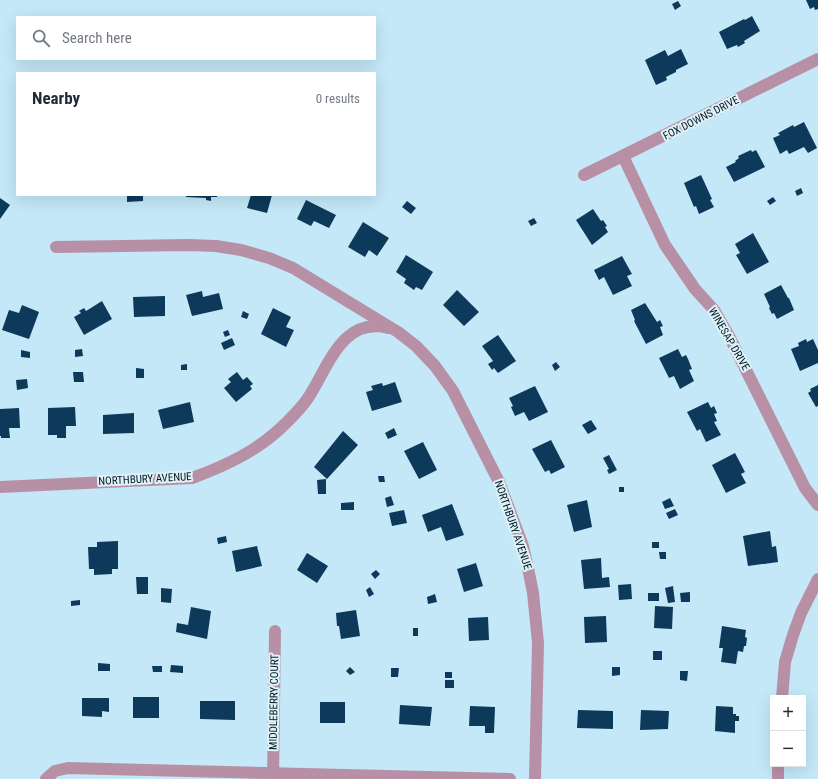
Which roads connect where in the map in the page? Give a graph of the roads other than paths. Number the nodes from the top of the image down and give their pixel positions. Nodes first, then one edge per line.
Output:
1 (818, 59) edge
2 (623, 156) junction
3 (584, 175) dead end
4 (56, 247) dead end
5 (393, 330) junction
6 (0, 487) edge
7 (818, 505) edge
8 (818, 579) edge
9 (275, 631) dead end
10 (782, 695) edge
11 (778, 767) edge
12 (273, 776) edge
13 (46, 779) edge
14 (510, 779) edge
15 (535, 779) edge
16 (778, 779) edge

1 - 2 street, FOX DOWNS DRIVE
2 - 3 street, FOX DOWNS DRIVE
2 - 7 street, WINESAP DRIVE
4 - 5 street, NORTHBURY AVENUE
5 - 6 street, NORTHBURY AVENUE
5 - 15 street, NORTHBURY AVENUE
8 - 10 street
9 - 12 street, MIDDLEBERRY COURT
11 - 16 street
12 - 13 street
12 - 14 street

